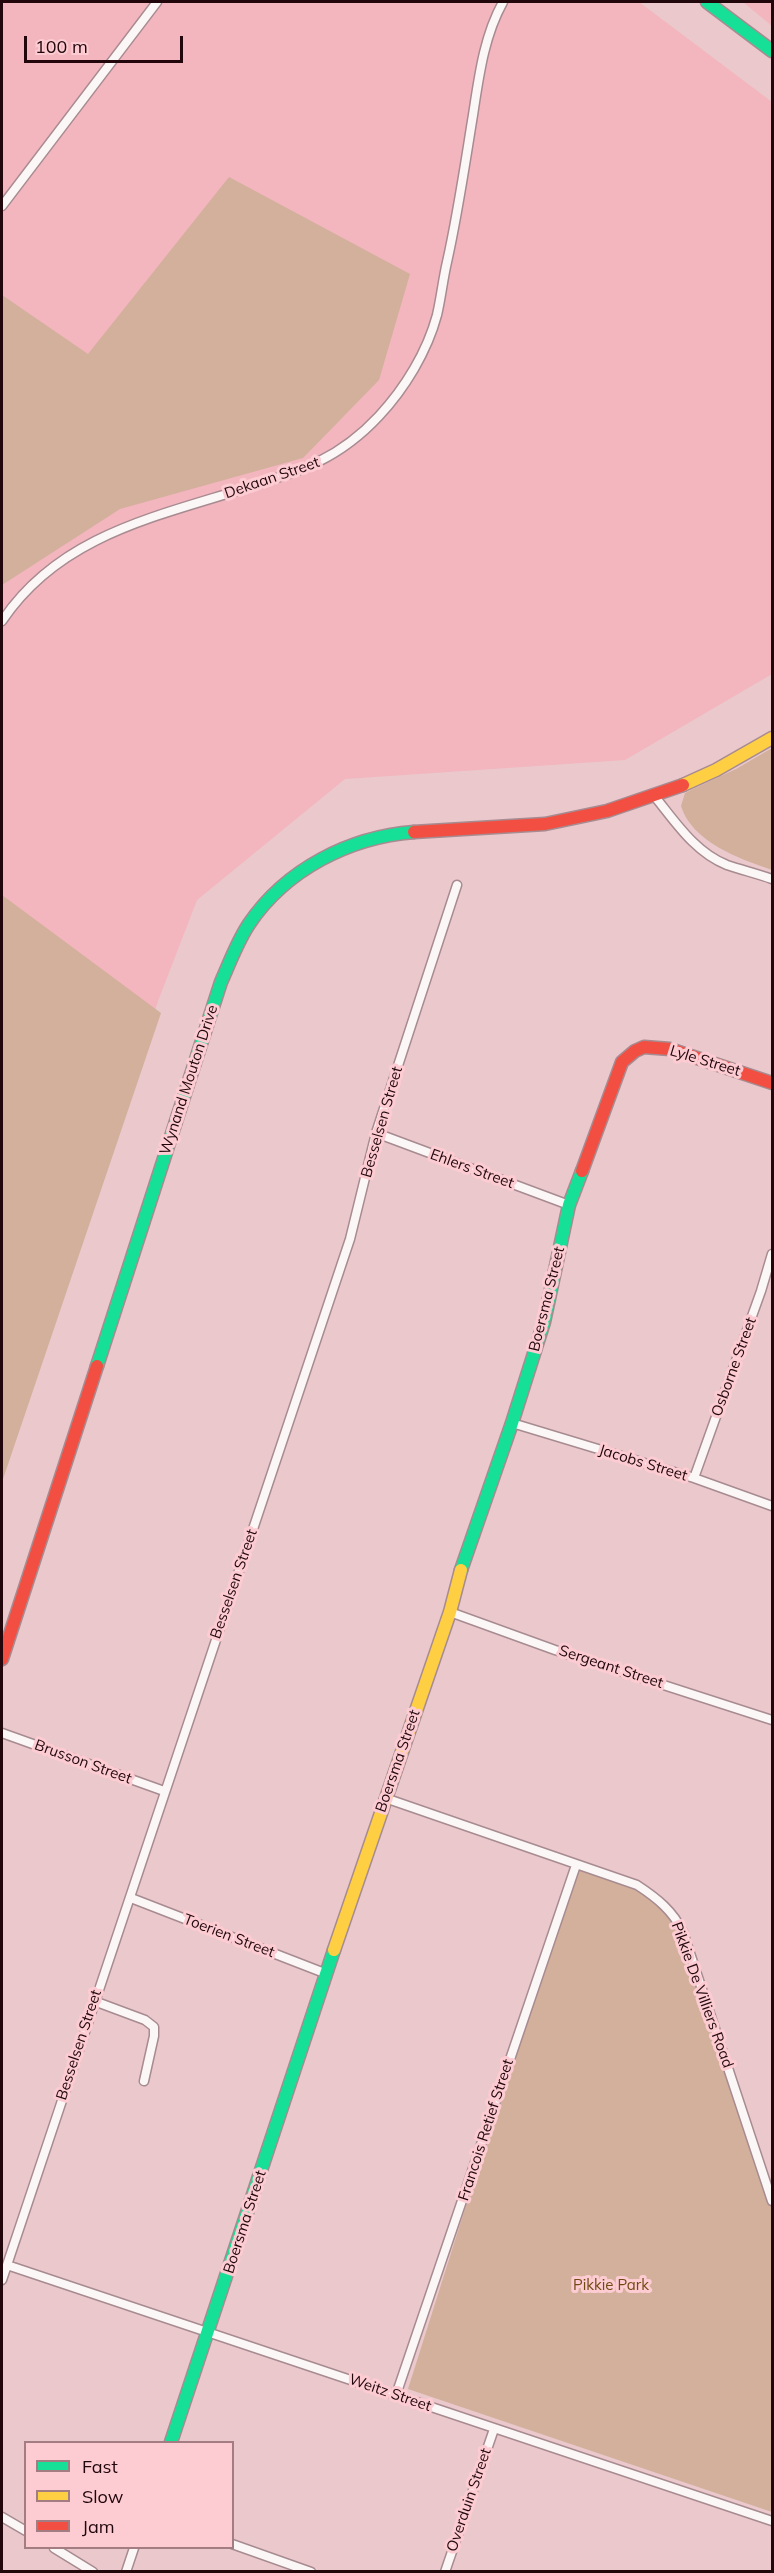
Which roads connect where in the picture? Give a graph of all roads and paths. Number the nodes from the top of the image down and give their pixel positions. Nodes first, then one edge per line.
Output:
1 (157, 2) edge
2 (503, 2) edge
3 (707, 2) edge
4 (772, 51) edge
5 (2, 206) edge
6 (2, 621) edge
7 (772, 738) edge
8 (656, 798) junction
9 (772, 879) edge
10 (458, 885) dead end
11 (615, 1077) joint
12 (772, 1083) edge
13 (376, 1133) junction
14 (568, 1205) junction
15 (772, 1254) edge
16 (762, 1291) junction
17 (772, 1295) edge
18 (512, 1424) junction
19 (694, 1478) junction
20 (772, 1506) edge
21 (450, 1612) junction
22 (2, 1659) edge
23 (772, 1720) edge
24 (2, 1733) edge
25 (164, 1791) junction
26 (385, 1798) junction
27 (576, 1864) junction
28 (131, 1898) junction
29 (327, 1974) junction
30 (94, 2001) junction
31 (144, 2081) dead end
32 (772, 2201) edge
33 (7, 2265) junction
34 (2, 2280) edge
35 (209, 2331) junction
36 (396, 2395) junction
37 (494, 2429) junction
38 (171, 2441) edge
39 (2, 2517) edge
40 (772, 2520) edge
41 (24, 2530) edge
42 (234, 2545) edge
43 (57, 2549) edge
44 (133, 2549) edge
45 (93, 2571) edge
46 (126, 2571) edge
47 (311, 2571) edge
48 (445, 2571) edge

1 - 5 street
2 - 6 street, Dekaan Street
3 - 4 street
7 - 8 street, Wynand Mouton Drive
8 - 9 street
8 - 22 street, Wynand Mouton Drive
10 - 13 street, Besselsen Street
11 - 12 street, Lyle Street
11 - 14 street, Boersma Street
13 - 14 street, Ehlers Street
13 - 25 street, Besselsen Street
14 - 18 street, Boersma Street
15 - 16 street, Osborne Street
16 - 17 street
16 - 19 street, Osborne Street
18 - 19 street, Jacobs Street
18 - 21 street, Boersma Street
19 - 20 street, Jacobs Street
21 - 23 street, Sergeant Street
21 - 26 street, Boersma Street
24 - 25 street, Brusson Street
25 - 28 street, Besselsen Street
26 - 27 street, Pikkie De Villiers Road
26 - 29 street, Boersma Street
27 - 32 street, Pikkie De Villiers Road
27 - 36 street, Francois Retief Street
28 - 29 street, Toerien Street
28 - 30 street, Besselsen Street
29 - 35 street, Boersma Street
30 - 31 street
30 - 33 street, Besselsen Street
33 - 34 street, Besselsen Street
33 - 35 street, Weitz Street
35 - 36 street, Weitz Street
35 - 38 street, Boersma Street
36 - 37 street, Weitz Street
37 - 40 street, Weitz Street
37 - 48 street, Overduin Street
39 - 41 street
42 - 47 street
43 - 45 street
44 - 46 street

